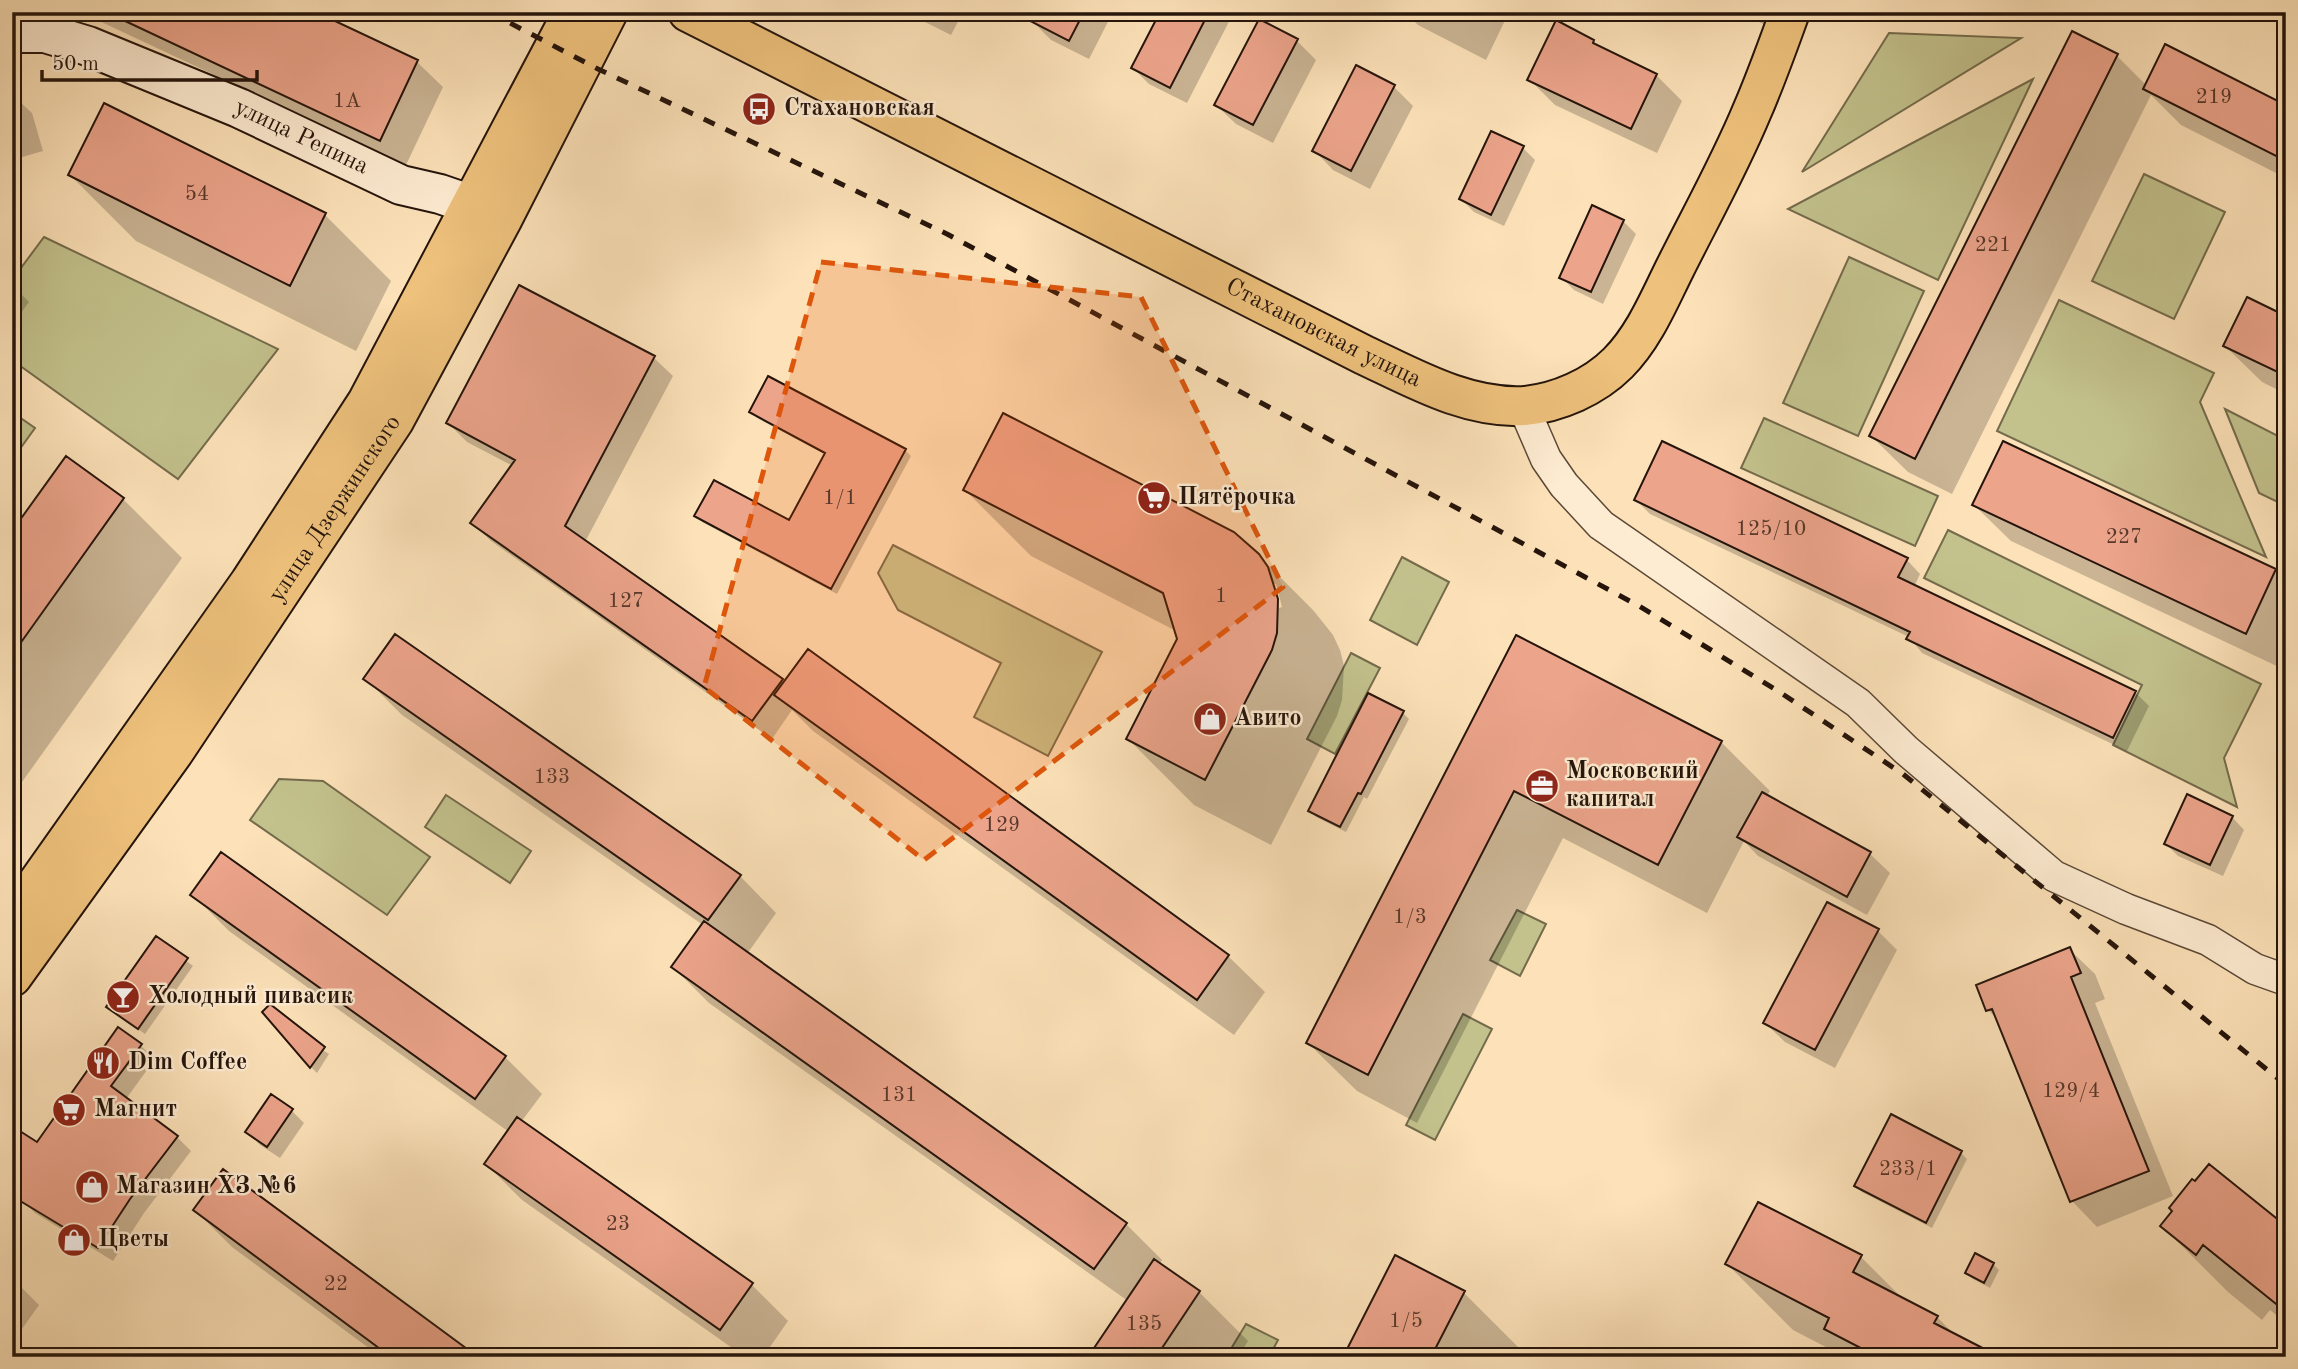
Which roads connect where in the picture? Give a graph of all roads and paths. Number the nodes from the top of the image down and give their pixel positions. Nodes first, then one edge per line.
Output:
1 (573, 12) edge
2 (608, 12) edge
3 (688, 12) edge
4 (1790, 12) edge
5 (1819, 12) edge
6 (12, 33) edge
7 (1751, 113) junction
8 (472, 205) junction
9 (1523, 406) junction
10 (12, 919) edge
11 (12, 977) edge
12 (2286, 980) edge

1 - 8 main road, улица Дзержинского
2 - 11 main road, улица Дзержинского
3 - 9 main road, Стахановская улица
4 - 7 main road, Стахановская улица
5 - 7 main road
6 - 8 street, улица Репина
7 - 9 main road, Стахановская улица
8 - 10 main road, улица Дзержинского
9 - 12 street

